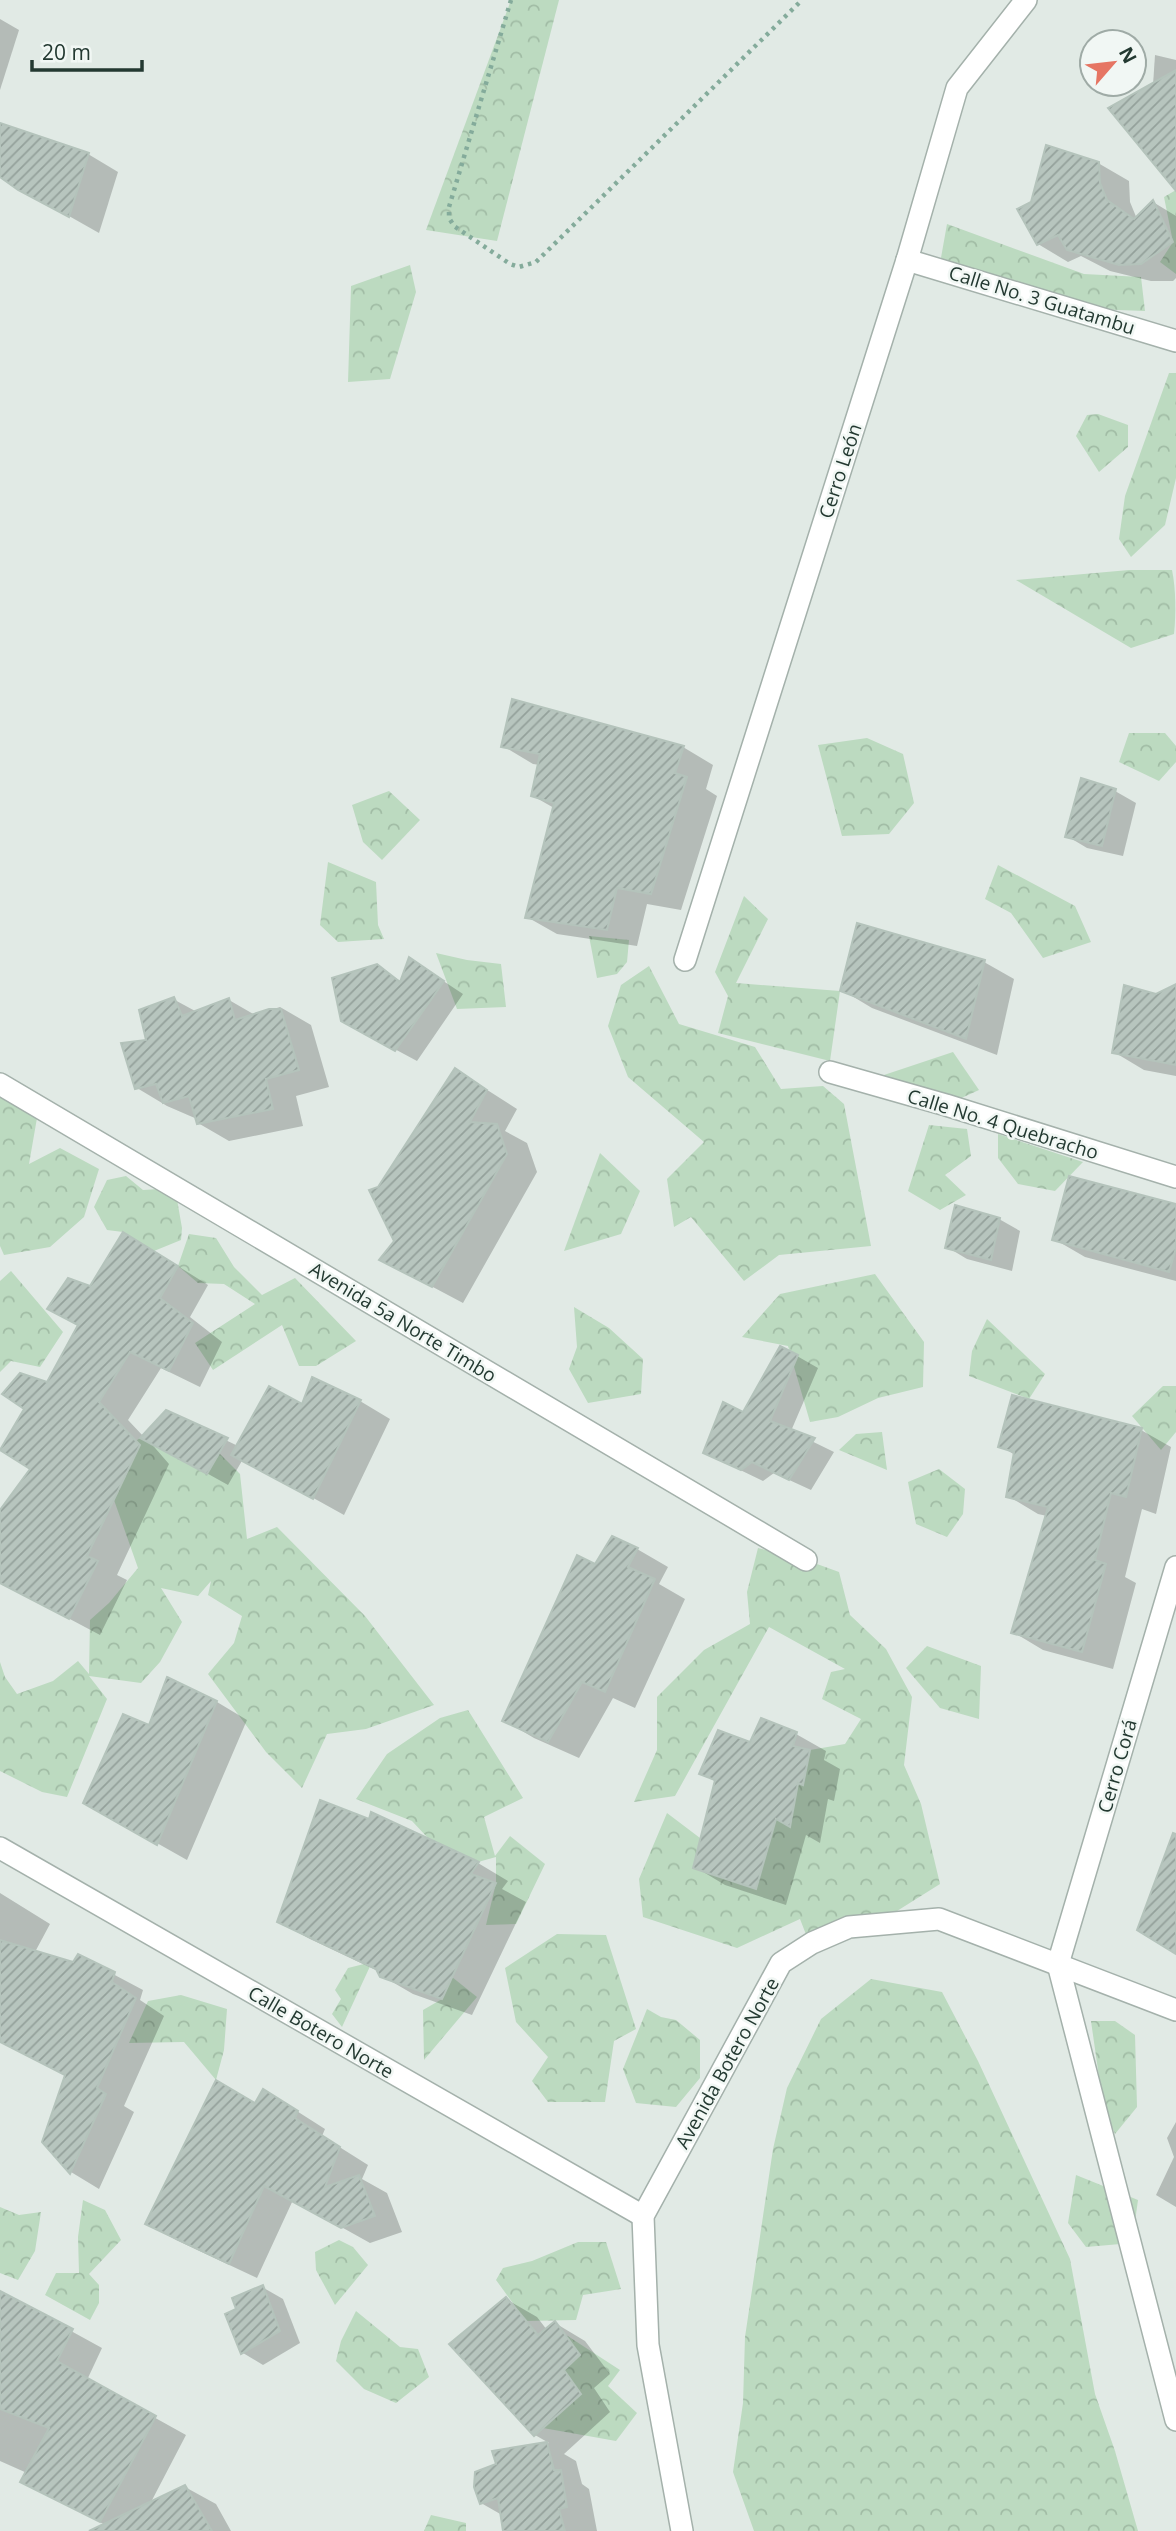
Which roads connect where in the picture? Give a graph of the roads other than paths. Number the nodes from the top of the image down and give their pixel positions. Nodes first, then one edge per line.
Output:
1 (1026, 0) edge
2 (907, 260) junction
3 (1176, 341) edge
4 (685, 960) dead end
5 (830, 1072) dead end
6 (0, 1084) edge
7 (1176, 1177) edge
8 (806, 1560) dead end
9 (1176, 1567) edge
10 (0, 1848) edge
11 (1058, 1964) junction
12 (1176, 2010) edge
13 (643, 2216) junction
14 (1176, 2420) edge
15 (682, 2531) edge

1 - 2 street, Cerro León
2 - 3 street, Calle No. 3 Guatambu
2 - 4 street, Cerro León
5 - 7 street, Calle No. 4 Quebracho
6 - 8 street, Avenida 5a Norte Timbo
9 - 11 street, Cerro Corá
10 - 13 street, Calle Botero Norte
11 - 12 street, Avenida Botero Norte
11 - 13 street, Avenida Botero Norte
11 - 14 street
13 - 15 street

